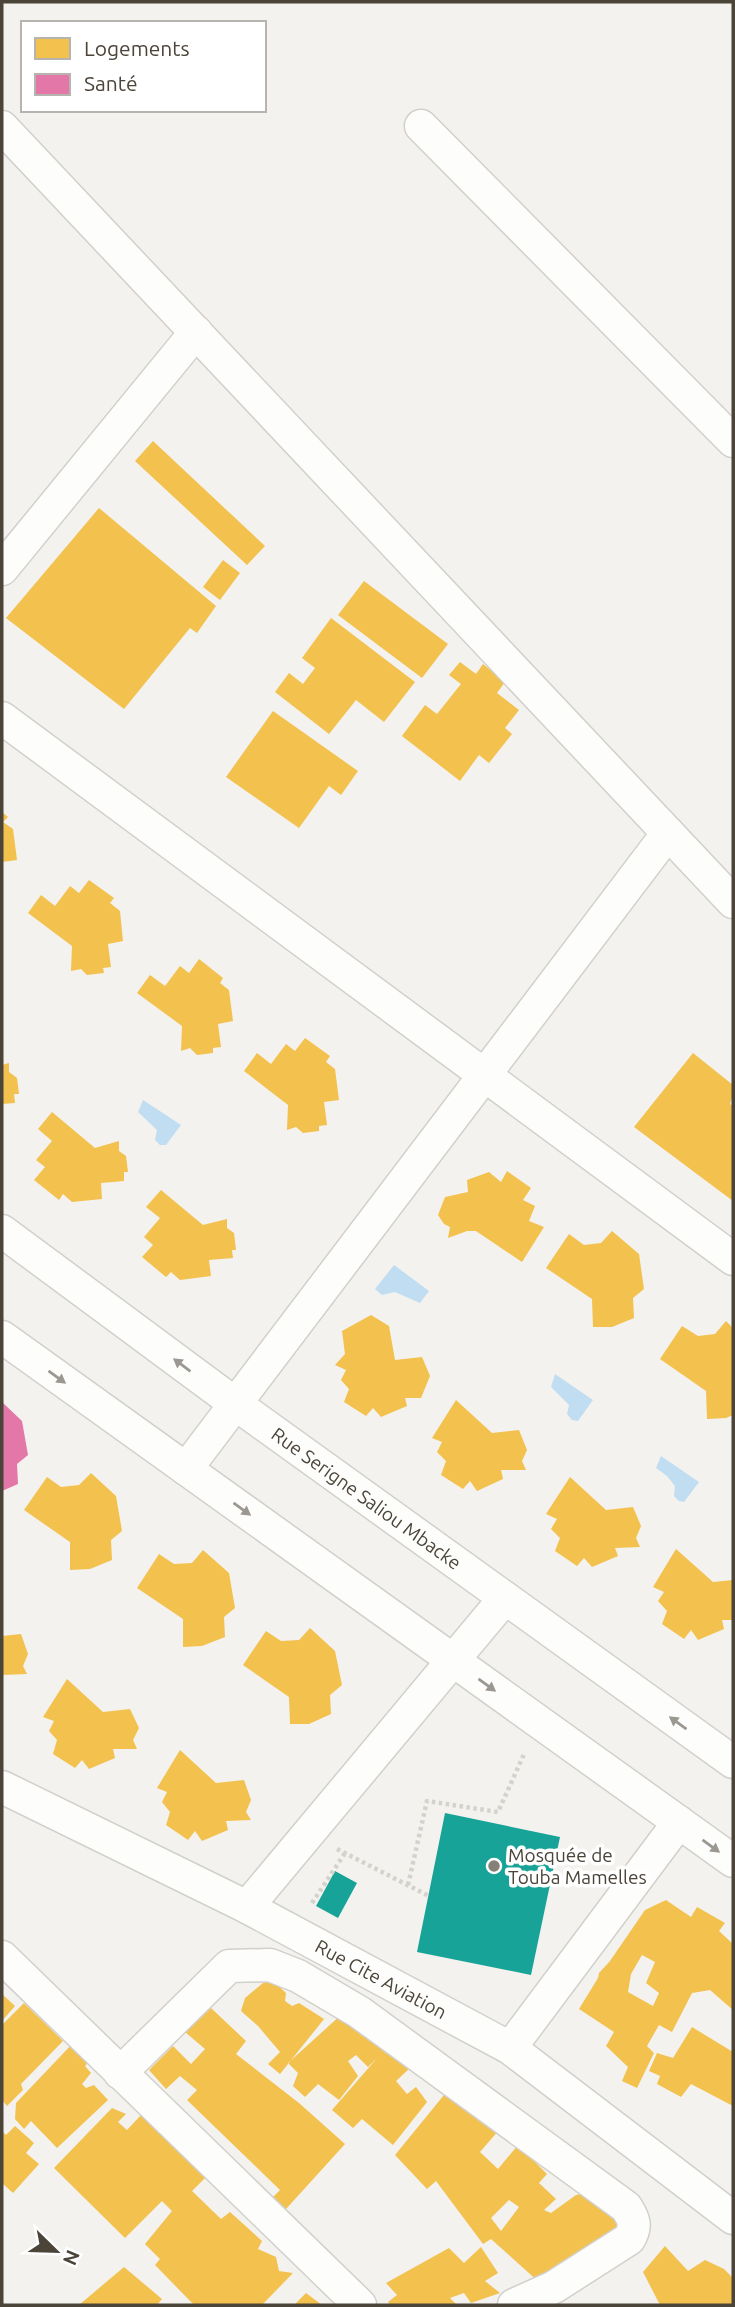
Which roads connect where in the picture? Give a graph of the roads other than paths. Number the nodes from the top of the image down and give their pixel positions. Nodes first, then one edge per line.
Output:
1 (421, 126) dead end
2 (2, 127) edge
3 (196, 332) junction
4 (733, 441) edge
5 (2, 569) edge
6 (2, 719) edge
7 (668, 833) junction
8 (733, 902) edge
9 (484, 1074) junction
10 (2, 1231) edge
11 (733, 1259) edge
12 (2, 1337) edge
13 (237, 1405) junction
14 (186, 1469) junction
15 (505, 1598) junction
16 (452, 1660) junction
17 (733, 1762) edge
18 (2, 1787) edge
19 (679, 1822) junction
20 (733, 1861) edge
21 (247, 1907) junction
22 (2, 1957) edge
23 (509, 2048) junction
24 (120, 2073) junction
25 (733, 2218) edge
26 (360, 2305) edge
27 (514, 2305) edge

1 - 4 street
2 - 3 street
3 - 5 street
3 - 7 street
6 - 9 street
7 - 8 street
7 - 9 street
9 - 11 street
9 - 13 street
13 -> 10 street, Rue Serigne Saliou Mbacke
12 -> 14 street
13 - 14 street
13 - 15 street, Rue Serigne Saliou Mbacke
14 -> 16 street
15 - 16 street
17 -> 15 street, Rue Serigne Saliou Mbacke
16 -> 19 street
16 - 21 street
18 - 21 street, Rue Cite Aviation
19 -> 20 street
19 - 23 street
21 - 23 street, Rue Cite Aviation
22 - 24 street
23 - 25 street, Rue Cite Aviation
24 - 26 street
24 - 27 street

